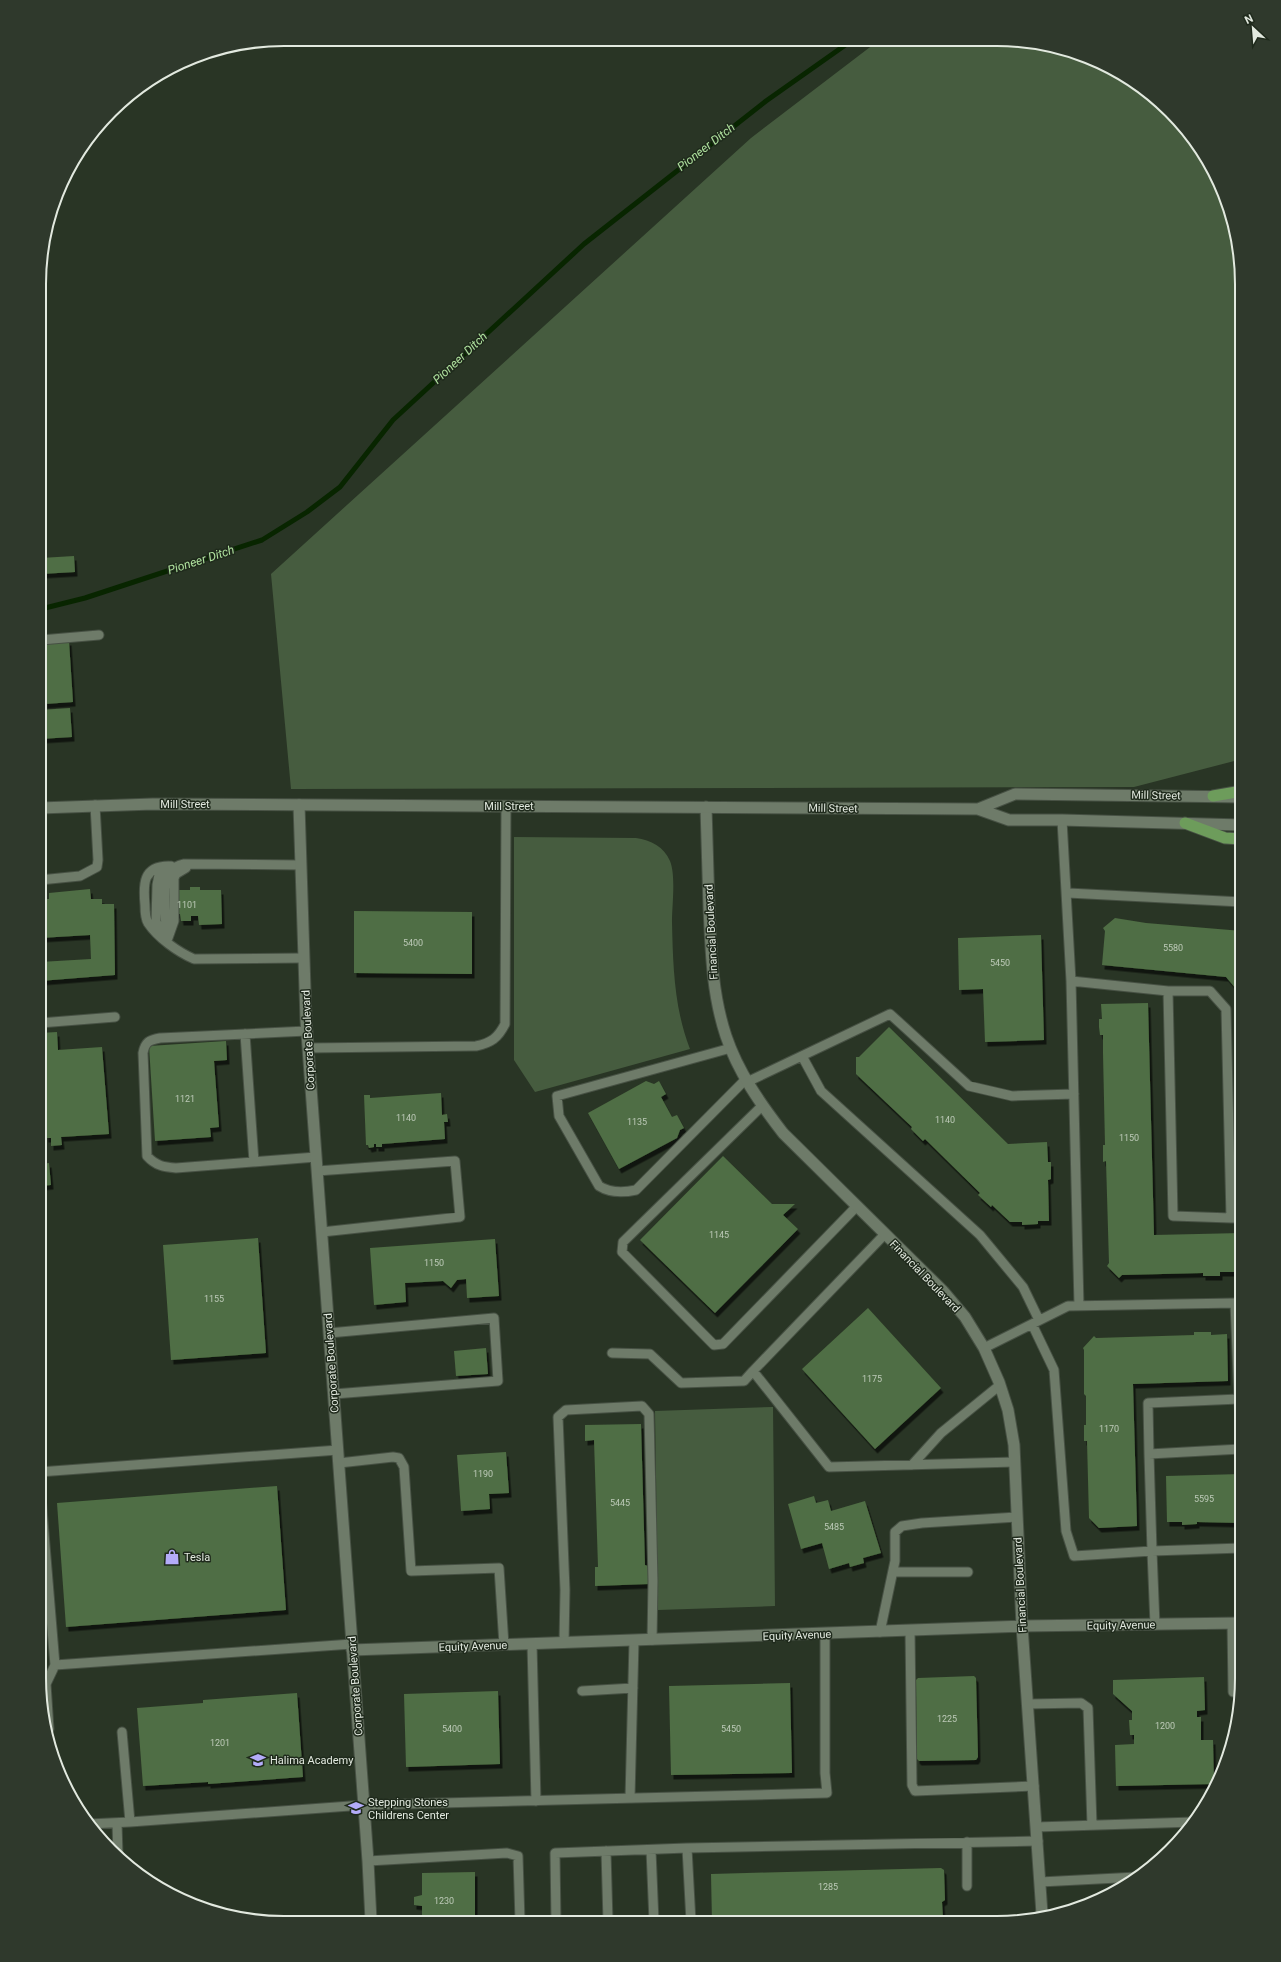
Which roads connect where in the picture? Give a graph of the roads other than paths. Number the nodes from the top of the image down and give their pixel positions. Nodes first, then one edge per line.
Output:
1 (99, 635) dead end
2 (46, 639) edge
3 (1235, 792) edge
4 (1213, 796) junction
5 (1235, 797) edge
6 (299, 804) junction
7 (95, 805) junction
8 (506, 806) junction
9 (706, 807) junction
10 (46, 808) edge
11 (978, 809) junction
12 (1062, 820) junction
13 (1185, 823) junction
14 (1235, 825) edge
15 (1235, 839) edge
16 (180, 865) junction
17 (192, 865) junction
18 (301, 865) junction
19 (169, 866) junction
20 (46, 879) edge
21 (1068, 893) junction
22 (1235, 902) edge
23 (167, 941) junction
24 (304, 958) junction
25 (1071, 981) junction
26 (1168, 990) junction
27 (115, 1017) dead end
28 (46, 1023) edge
29 (307, 1031) junction
30 (245, 1034) junction
31 (308, 1048) junction
32 (731, 1048) junction
33 (802, 1056) junction
34 (747, 1081) junction
35 (1074, 1094) junction
36 (762, 1106) junction
37 (316, 1157) junction
38 (254, 1162) junction
39 (317, 1171) junction
40 (857, 1206) junction
41 (1231, 1218) junction
42 (1235, 1218) edge
43 (322, 1232) junction
44 (885, 1234) junction
45 (1235, 1303) edge
46 (1079, 1306) junction
47 (1036, 1322) junction
48 (329, 1333) junction
49 (984, 1348) junction
50 (612, 1353) dead end
51 (753, 1371) junction
52 (1000, 1385) junction
53 (334, 1394) junction
54 (1235, 1399) edge
55 (1235, 1449) edge
56 (338, 1450) junction
57 (1149, 1454) junction
58 (1015, 1462) junction
59 (339, 1464) junction
60 (912, 1465) junction
61 (46, 1471) edge
62 (1017, 1517) junction
63 (1235, 1548) edge
64 (1152, 1551) junction
65 (46, 1556) edge
66 (892, 1572) junction
67 (968, 1572) dead end
68 (1235, 1623) edge
69 (1155, 1625) junction
70 (1022, 1626) junction
71 (910, 1630) junction
72 (880, 1632) junction
73 (825, 1634) junction
74 (652, 1640) junction
75 (634, 1641) junction
76 (564, 1643) junction
77 (532, 1644) junction
78 (504, 1645) junction
79 (352, 1647) junction
80 (1235, 1658) edge
81 (55, 1665) junction
82 (46, 1683) edge
83 (632, 1688) junction
84 (582, 1691) dead end
85 (1234, 1692) edge
86 (1028, 1704) junction
87 (122, 1732) dead end
88 (1034, 1786) junction
89 (630, 1798) junction
90 (536, 1801) junction
91 (364, 1806) junction
92 (130, 1822) junction
93 (1187, 1822) edge
94 (117, 1823) junction
95 (96, 1824) edge
96 (1092, 1825) junction
97 (1036, 1827) junction
98 (1038, 1841) junction
99 (967, 1842) junction
100 (118, 1848) edge
101 (687, 1848) junction
102 (651, 1850) junction
103 (606, 1851) junction
104 (368, 1860) junction
105 (1125, 1878) edge
106 (1040, 1882) junction
107 (966, 1886) dead end
108 (1042, 1911) edge
109 (371, 1916) edge
110 (520, 1916) edge
111 (556, 1916) edge
112 (608, 1916) edge
113 (654, 1916) edge
114 (691, 1916) edge

1 - 2 lane
3 - 4 main road
4 - 5 street, Mill Street
4 - 11 street, Mill Street
6 - 7 street, Mill Street
6 - 8 street, Mill Street
6 - 18 street, Corporate Boulevard
7 - 10 street, Mill Street
7 - 20 lane
8 - 9 street, Mill Street
8 - 31 lane
9 - 11 street, Mill Street
9 - 32 street, Financial Boulevard
11 - 12 street, Mill Street
12 - 13 street, Mill Street
12 - 21 lane
13 - 14 street, Mill Street
13 - 15 main road
16 - 17 lane
16 - 19 lane
16 - 23 lane
17 - 18 lane
17 - 23 lane
18 - 24 street, Corporate Boulevard
19 - 23 lane
19 - 23 lane
21 - 22 lane
21 - 25 lane
23 - 24 lane
24 - 29 street, Corporate Boulevard
25 - 26 lane
25 - 35 lane
26 - 41 lane
26 - 41 lane
27 - 28 lane
29 - 30 lane
29 - 31 street, Corporate Boulevard
30 - 38 lane
30 - 38 lane
31 - 37 street, Corporate Boulevard
32 - 34 street, Financial Boulevard
32 - 34 lane
33 - 34 lane
33 - 35 lane
33 - 47 lane
34 - 36 street, Financial Boulevard
35 - 46 lane
36 - 40 street, Financial Boulevard
36 - 40 lane
37 - 38 lane
37 - 39 street, Corporate Boulevard
39 - 43 street, Corporate Boulevard
39 - 43 lane
40 - 44 street, Financial Boulevard
41 - 42 lane
43 - 48 street, Corporate Boulevard
44 - 49 street, Financial Boulevard
44 - 51 lane
45 - 46 lane
46 - 47 lane
47 - 49 lane
47 - 64 lane
48 - 53 street, Corporate Boulevard
48 - 53 lane
49 - 52 street, Financial Boulevard
50 - 51 lane
51 - 60 lane
52 - 58 street, Financial Boulevard
52 - 60 lane
53 - 56 street, Corporate Boulevard
54 - 57 lane
55 - 57 lane
56 - 59 street, Corporate Boulevard
56 - 61 lane
57 - 64 lane
58 - 60 lane
58 - 62 street, Financial Boulevard
59 - 78 lane
59 - 79 street, Corporate Boulevard
62 - 66 lane
62 - 70 street, Financial Boulevard
63 - 64 lane
64 - 69 lane
65 - 81 lane
66 - 67 lane
66 - 72 lane
68 - 69 street, Equity Avenue
69 - 70 street, Equity Avenue
70 - 71 street, Equity Avenue
70 - 86 street, Financial Boulevard
71 - 72 street, Equity Avenue
71 - 88 lane
72 - 73 street, Equity Avenue
73 - 74 street, Equity Avenue
73 - 89 lane
74 - 75 street, Equity Avenue
74 - 76 lane
75 - 76 street, Equity Avenue
75 - 83 lane
76 - 77 street, Equity Avenue
77 - 78 street, Equity Avenue
77 - 90 lane
78 - 79 street, Equity Avenue
79 - 81 lane
79 - 91 street, Corporate Boulevard
80 - 85 lane
81 - 82 lane
83 - 84 lane
83 - 89 lane
86 - 88 street, Financial Boulevard
86 - 96 lane
87 - 92 lane
88 - 97 street, Financial Boulevard
89 - 90 lane
90 - 91 lane
91 - 92 lane
91 - 104 street, Corporate Boulevard
92 - 94 lane
93 - 96 lane
94 - 95 lane
94 - 100 lane
96 - 97 lane
97 - 98 street, Financial Boulevard
98 - 99 lane
98 - 106 street, Financial Boulevard
99 - 101 lane
99 - 107 lane
101 - 102 lane
101 - 114 lane
102 - 103 lane
102 - 113 lane
103 - 111 lane
103 - 112 lane
104 - 109 street, Corporate Boulevard
104 - 110 lane
105 - 106 lane
106 - 108 street, Financial Boulevard

